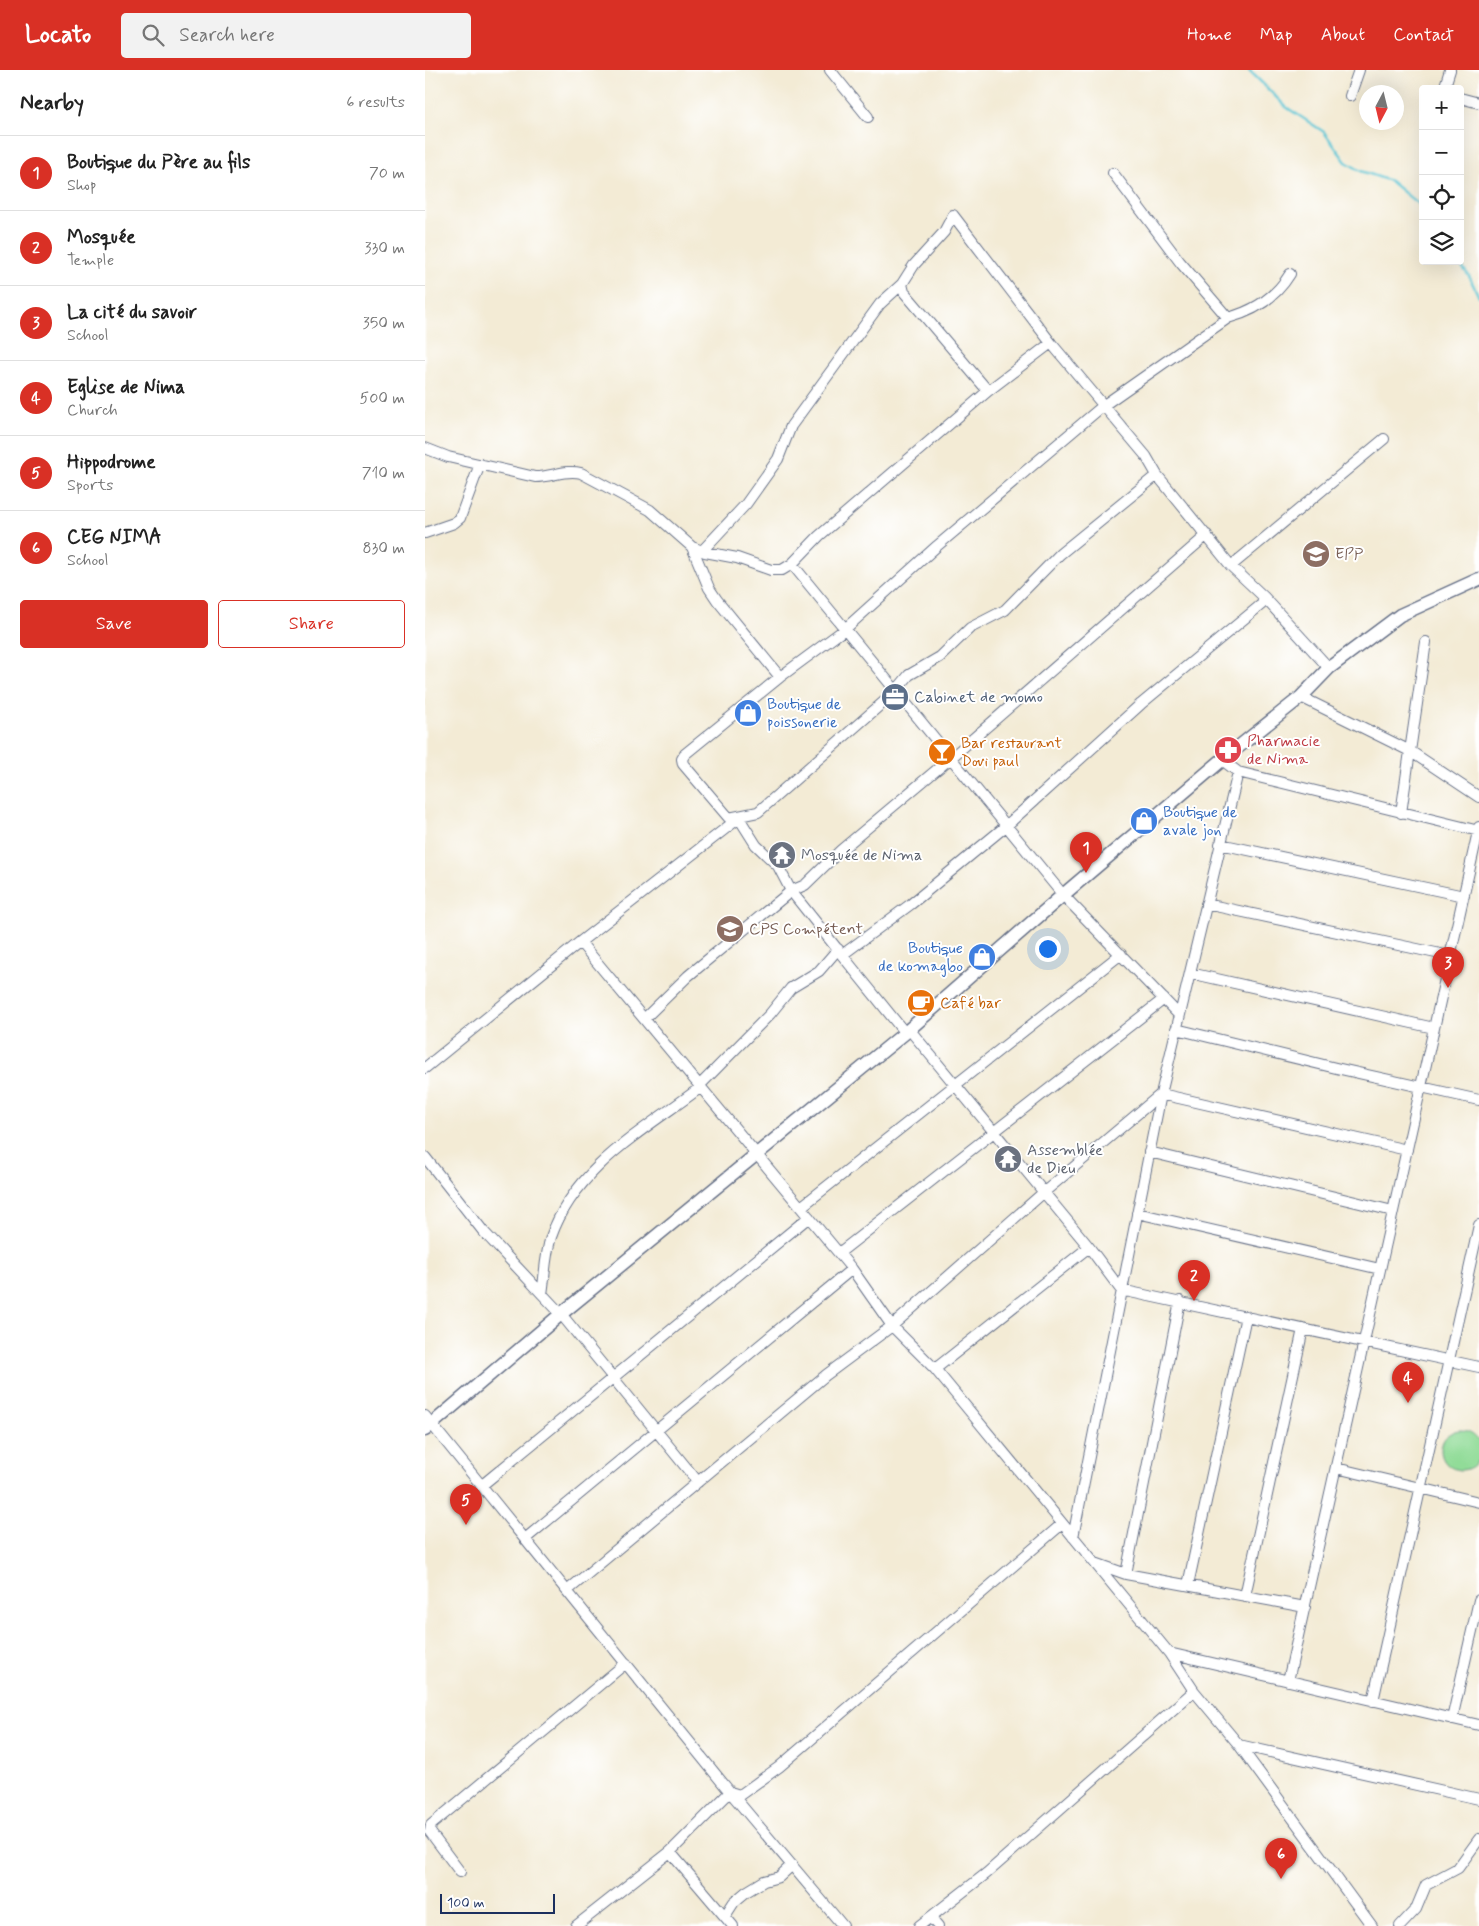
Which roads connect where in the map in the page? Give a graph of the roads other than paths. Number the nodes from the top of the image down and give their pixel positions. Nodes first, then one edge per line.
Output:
1 (830, 70) edge
2 (1359, 70) edge
3 (1450, 70) edge
4 (1445, 85) edge
5 (1350, 96) dead end
6 (1464, 99) edge
7 (1479, 103) edge
8 (868, 117) dead end
9 (1113, 172) dead end
10 (1290, 274) dead end
11 (902, 284) junction
12 (1229, 318) junction
13 (1051, 343) junction
14 (988, 391) junction
15 (1104, 405) junction
16 (1384, 440) dead end
17 (425, 448) edge
18 (480, 464) junction
19 (1157, 475) junction
20 (425, 533) edge
21 (1207, 535) junction
22 (697, 549) junction
23 (792, 564) junction
24 (1231, 566) junction
25 (1479, 580) edge
26 (1265, 597) junction
27 (845, 629) junction
28 (1426, 642) dead end
29 (1329, 668) junction
30 (780, 677) junction
31 (895, 692) junction
32 (1301, 697) junction
33 (1410, 751) junction
34 (952, 757) junction
35 (1222, 760) junction
36 (1238, 772) junction
37 (1479, 797) edge
38 (1401, 813) junction
39 (739, 818) junction
40 (1006, 826) junction
41 (1479, 830) edge
42 (1220, 844) junction
43 (805, 885) junction
44 (791, 891) junction
45 (1063, 895) junction
46 (1464, 896) junction
47 (800, 903) junction
48 (1206, 904) junction
49 (579, 942) junction
50 (840, 952) junction
51 (1121, 954) junction
52 (1450, 956) junction
53 (1190, 973) junction
54 (1164, 999) junction
55 (1179, 1015) junction
56 (644, 1019) junction
57 (1434, 1028) junction
58 (1176, 1029) junction
59 (907, 1031) junction
60 (425, 1068) edge
61 (956, 1084) junction
62 (701, 1086) junction
63 (1421, 1088) junction
64 (1161, 1094) junction
65 (1479, 1100) edge
66 (994, 1132) junction
67 (1407, 1150) junction
68 (1149, 1152) junction
69 (758, 1155) junction
70 (425, 1157) edge
71 (1043, 1193) junction
72 (801, 1207) junction
73 (1393, 1211) junction
74 (1137, 1213) junction
75 (809, 1217) junction
76 (1479, 1225) edge
77 (1089, 1247) junction
78 (839, 1253) junction
79 (852, 1269) junction
80 (1381, 1269) junction
81 (1121, 1290) junction
82 (542, 1294) junction
83 (1180, 1301) junction
84 (561, 1314) junction
85 (1246, 1316) junction
86 (892, 1326) junction
87 (1303, 1329) junction
88 (1364, 1342) junction
89 (1449, 1360) junction
90 (1479, 1367) edge
91 (935, 1369) junction
92 (613, 1378) junction
93 (427, 1423) edge
94 (656, 1431) junction
95 (1336, 1468) junction
96 (698, 1482) junction
97 (481, 1486) junction
98 (1421, 1488) junction
99 (1479, 1502) edge
100 (1062, 1524) junction
101 (1073, 1537) junction
102 (525, 1539) junction
103 (1094, 1563) junction
104 (1127, 1574) junction
105 (1187, 1585) junction
106 (567, 1591) junction
107 (1245, 1596) junction
108 (1479, 1600) edge
109 (1305, 1607) junction
110 (1169, 1653) junction
111 (626, 1663) junction
112 (1288, 1681) junction
113 (1194, 1691) junction
114 (1373, 1701) junction
115 (1452, 1719) junction
116 (1479, 1725) edge
117 (1239, 1746) junction
118 (730, 1792) junction
119 (1479, 1799) edge
120 (1479, 1840) edge
121 (670, 1852) junction
122 (792, 1865) junction
123 (460, 1872) dead end
124 (725, 1916) junction
125 (935, 1922) edge
126 (576, 1926) edge
127 (733, 1926) edge
128 (843, 1926) edge
129 (919, 1926) edge
130 (1372, 1926) edge
131 (1400, 1926) edge

1 - 8 street
2 - 5 street
3 - 4 street
6 - 7 street
9 - 12 street
10 - 12 street
11 - 13 street
11 - 14 street
11 - 22 street
12 - 15 street
13 - 14 street
13 - 15 street
14 - 23 street
15 - 19 street
15 - 27 street
16 - 24 street
17 - 18 street
18 - 20 street
18 - 22 street
19 - 21 street
19 - 31 street
21 - 24 street
21 - 34 street
22 - 23 street
22 - 30 street
23 - 27 street
24 - 26 street
25 - 29 main road
26 - 29 street
26 - 40 street
27 - 30 street
27 - 31 street
28 - 33 street
29 - 32 main road
30 - 39 street
31 - 34 street
31 - 39 street
32 - 33 street
32 - 35 main road
33 - 37 street
33 - 38 street
34 - 40 street
34 - 43 street
35 - 36 street
35 - 45 main road
36 - 38 street
36 - 42 street
38 - 41 street
39 - 44 street
39 - 49 street
40 - 45 street
40 - 50 street
41 - 46 street
42 - 46 street
42 - 48 street
43 - 44 street
43 - 47 street
44 - 47 street
44 - 56 street
45 - 51 street
45 - 59 main road
46 - 52 street
47 - 50 street
48 - 52 street
48 - 53 street
49 - 56 street
49 - 60 street
50 - 59 street
50 - 62 street
51 - 54 street
51 - 61 street
52 - 57 street
53 - 55 street
53 - 57 street
54 - 55 street
54 - 66 street
55 - 58 street
56 - 62 street
57 - 63 street
58 - 63 street
58 - 64 street
59 - 61 street
59 - 69 main road
61 - 66 street
61 - 72 street
62 - 69 street
62 - 82 street
63 - 65 street
63 - 67 street
64 - 67 street
64 - 68 street
64 - 71 street
66 - 71 street
66 - 78 street
67 - 73 street
68 - 73 street
68 - 74 street
69 - 72 street
69 - 84 main road
70 - 82 street
71 - 77 street
71 - 86 street
72 - 75 street
73 - 80 street
74 - 80 street
74 - 81 street
75 - 78 street
75 - 92 street
76 - 89 street
77 - 81 street
77 - 91 street
78 - 79 street
79 - 86 street
79 - 94 street
80 - 88 street
81 - 83 street
81 - 101 street
82 - 84 street
83 - 85 street
83 - 104 street
84 - 92 street
84 - 93 main road
85 - 87 street
85 - 105 street
86 - 91 street
86 - 96 street
87 - 88 street
87 - 107 street
88 - 89 street
88 - 95 street
89 - 90 street
89 - 98 street
91 - 100 street
92 - 94 street
92 - 97 street
93 - 97 street
94 - 96 street
94 - 102 street
95 - 98 street
95 - 109 street
96 - 106 street
97 - 102 street
98 - 99 street
98 - 114 street
100 - 101 street
100 - 118 street
101 - 103 street
102 - 106 street
103 - 104 street
103 - 110 street
104 - 105 street
105 - 107 street
106 - 111 street
107 - 109 street
108 - 115 street
109 - 112 street
110 - 112 street
110 - 113 street
111 - 118 street
111 - 123 street
112 - 114 street
113 - 117 street
113 - 125 street
114 - 115 street
115 - 116 street
117 - 119 street
117 - 130 street
118 - 121 street
118 - 122 street
120 - 131 street
121 - 124 street
121 - 126 street
122 - 124 street
122 - 128 street
124 - 127 street
125 - 129 street

